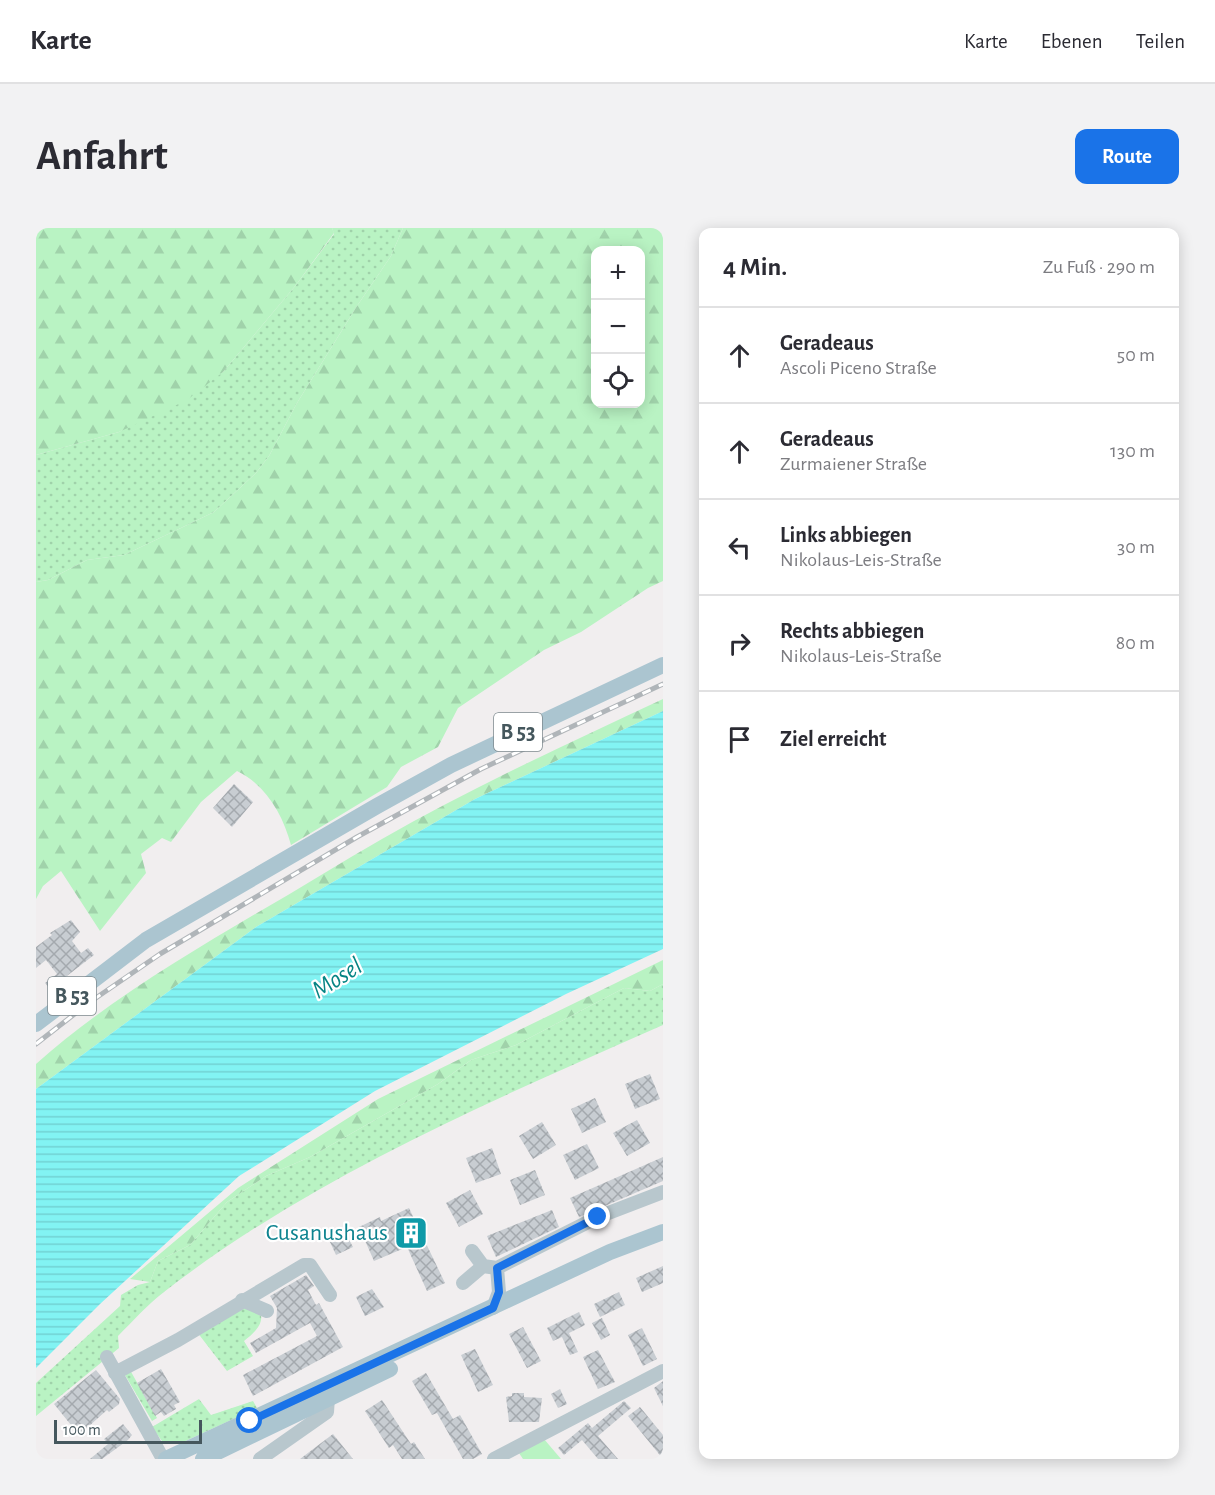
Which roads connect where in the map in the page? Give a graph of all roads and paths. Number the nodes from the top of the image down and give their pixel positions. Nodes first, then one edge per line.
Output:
1 (663, 665) edge
2 (36, 1024) edge
3 (663, 1192) edge
4 (663, 1232) edge
5 (663, 1242) edge
6 (472, 1251) dead end
7 (483, 1266) junction
8 (497, 1268) junction
9 (463, 1283) dead end
10 (330, 1295) dead end
11 (242, 1300) junction
12 (493, 1308) junction
13 (267, 1311) dead end
14 (107, 1357) dead end
15 (663, 1371) edge
16 (116, 1372) junction
17 (325, 1393) junction
18 (165, 1459) edge
19 (201, 1459) edge
20 (260, 1459) edge
21 (494, 1459) edge

1 - 2 main road, B 53
3 - 8 street
4 - 12 main road
5 - 17 main road
6 - 7 street
7 - 8 street
7 - 9 street
8 - 12 street
10 - 11 street
11 - 13 street
11 - 16 street
12 - 17 main road
14 - 16 street
15 - 21 street
16 - 18 street
17 - 18 main road
17 - 19 main road
17 - 20 street

